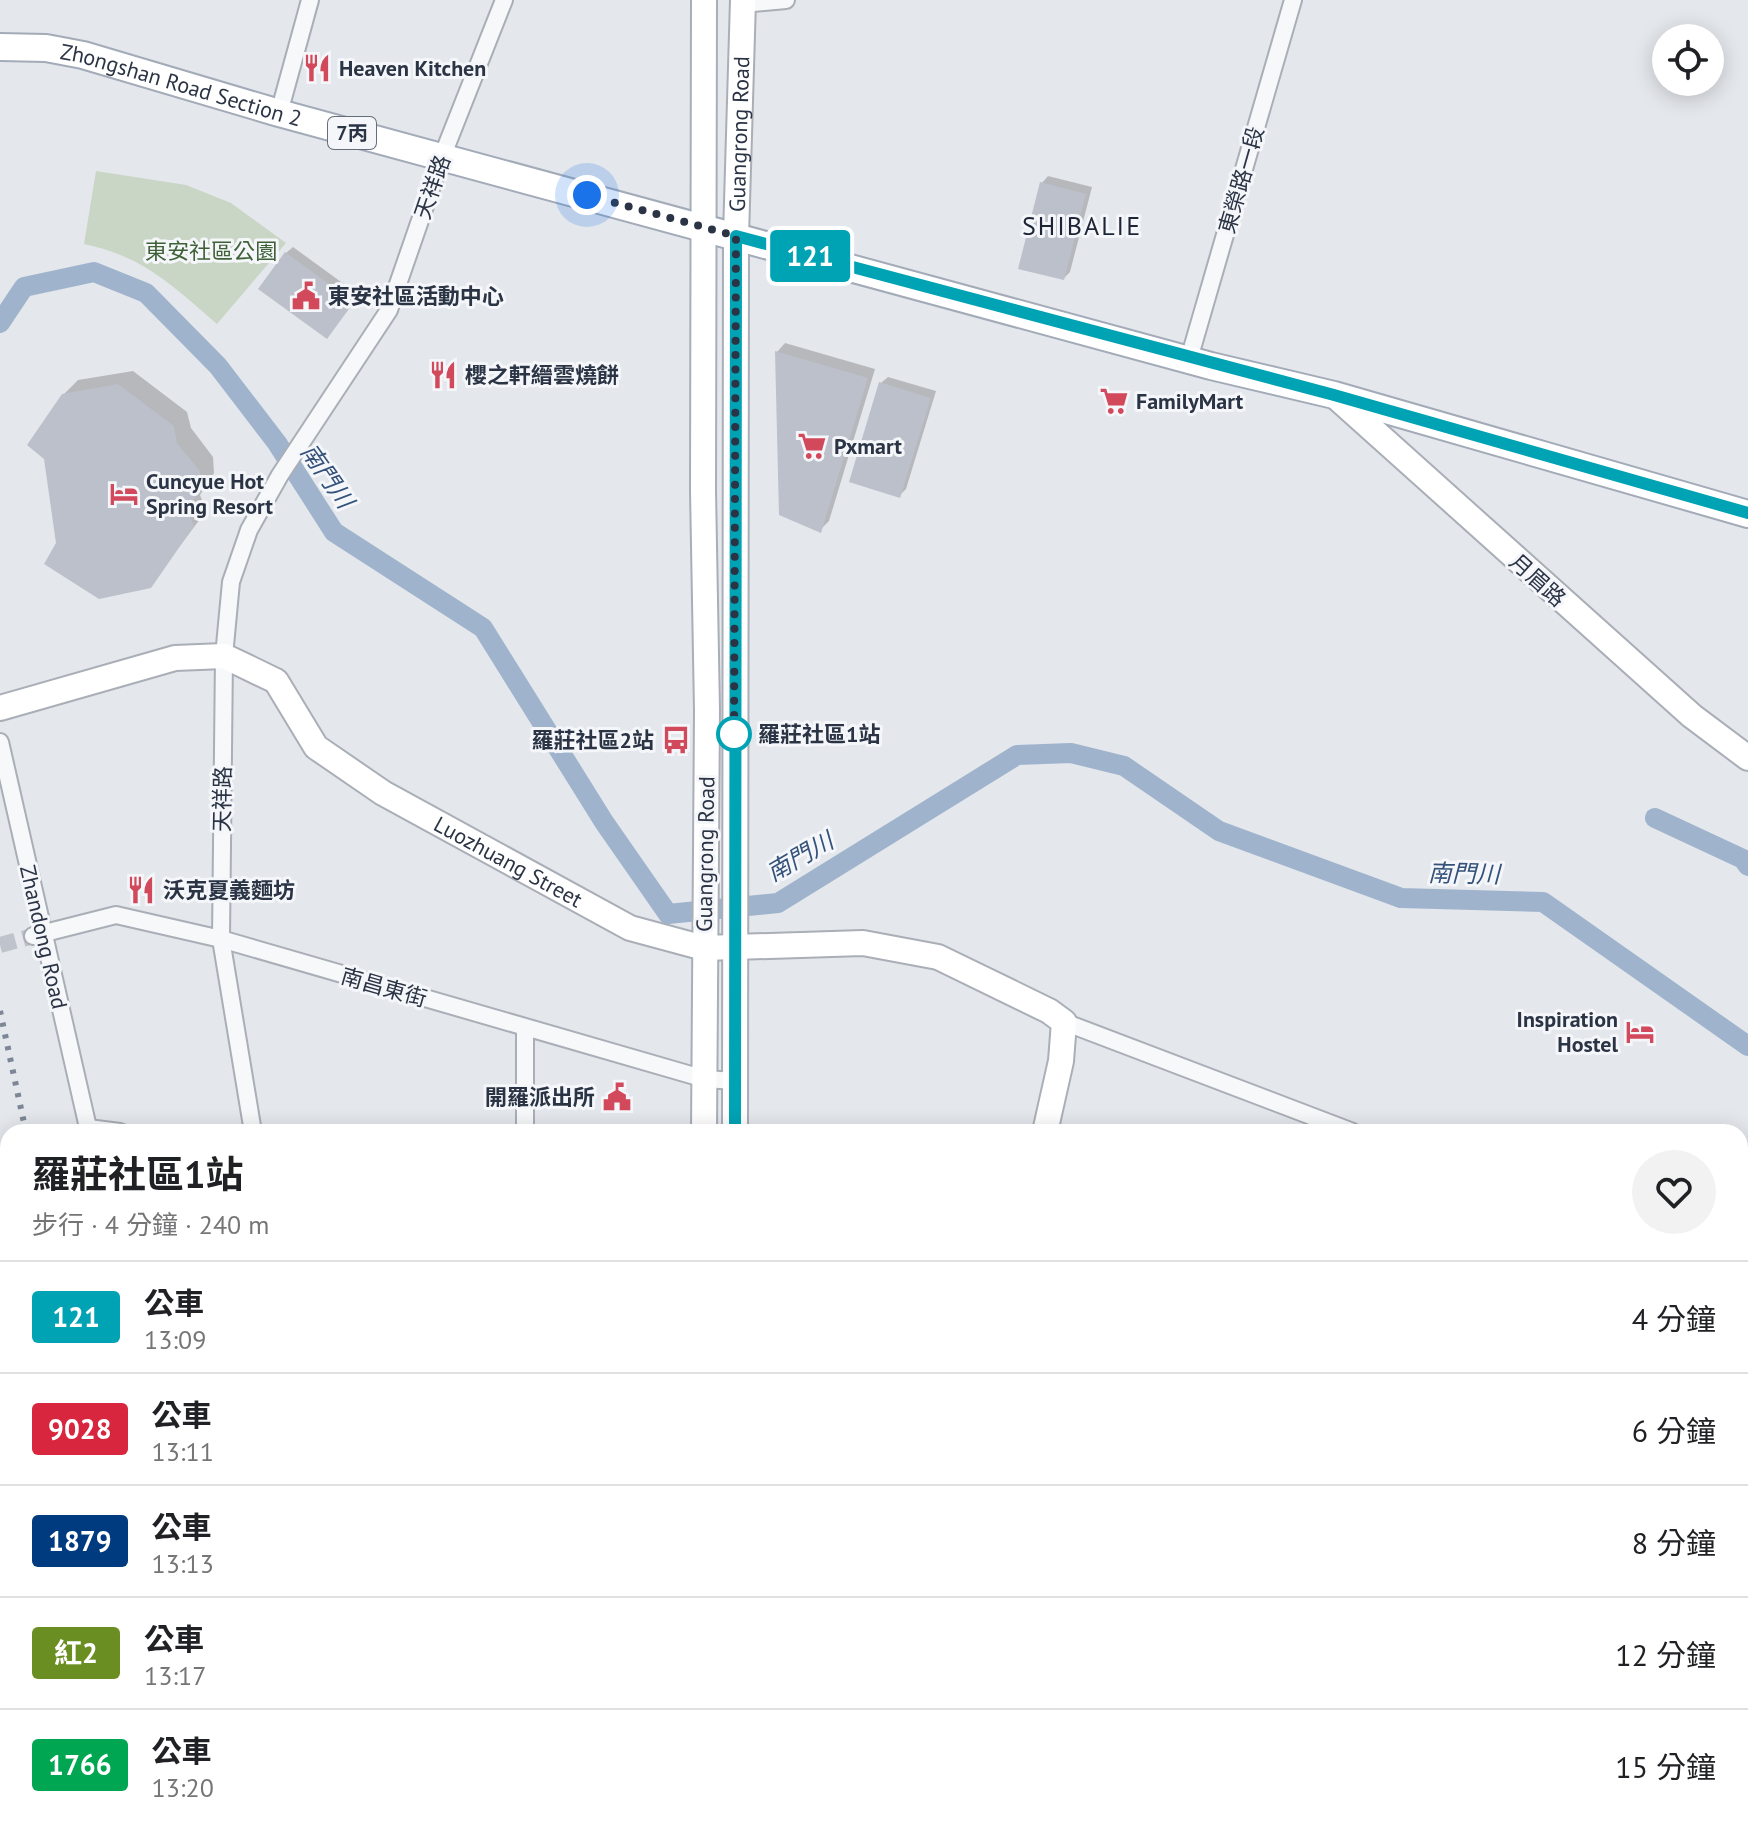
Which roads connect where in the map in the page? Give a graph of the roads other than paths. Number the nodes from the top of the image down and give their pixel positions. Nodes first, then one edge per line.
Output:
1 (310, 0) edge
2 (504, 0) edge
3 (704, 0) edge
4 (786, 0) edge
5 (1291, 1) edge
6 (743, 2) edge
7 (0, 47) edge
8 (279, 113) junction
9 (442, 157) junction
10 (704, 226) junction
11 (736, 236) junction
12 (1189, 359) junction
13 (1334, 395) junction
14 (1748, 514) edge
15 (224, 656) junction
16 (0, 708) edge
17 (0, 742) edge
18 (1748, 758) edge
19 (38, 935) junction
20 (221, 939) junction
21 (732, 945) junction
22 (704, 948) junction
23 (1064, 1022) junction
24 (525, 1029) junction
25 (705, 1079) junction
26 (735, 1081) junction
27 (87, 1124) edge
28 (252, 1124) edge
29 (525, 1124) edge
30 (704, 1124) edge
31 (735, 1124) edge
32 (1047, 1124) edge
33 (1332, 1124) edge

1 - 8 street
2 - 9 street, 天祥路
3 - 10 street, Guangrong Road
4 - 6 street
5 - 12 street, 東榮路一段
6 - 11 street, Guangrong Road
7 - 8 main road, Zhongshan Road Section 2 / 7丙
8 - 9 main road, Zhongshan Road Section 2 / 7丙
9 - 10 main road, Zhongshan Road Section 2 / 7丙
9 - 15 street, 天祥路
10 - 11 main road, Zhongshan Road Section 2 / 7丙
10 - 22 street, Guangrong Road
11 - 12 main road, Zhongshan Road Section 2 / 7丙
11 - 21 street, Guangrong Road
12 - 13 main road, Zhongshan Road Section 2 / 7丙
13 - 14 main road, Zhongshan Road Section 2 / 7丙
13 - 18 street, 月眉路
15 - 16 street, Luozhuang Street
15 - 20 street, 天祥路
15 - 22 street, Luozhuang Street
17 - 19 street, Zhandong Road
19 - 20 street, 南昌東街
19 - 27 street, Zhandong Road
20 - 24 street, 南昌東街
20 - 28 street, 天祥路
21 - 22 street, Luozhuang Street
21 - 23 street, Luozhuang Street
21 - 26 street, Guangrong Road
22 - 25 street, Guangrong Road
23 - 32 street
23 - 33 street
24 - 25 street, 南昌東街
24 - 29 street
25 - 26 street, 南昌東街
25 - 30 street, Guangrong Road
26 - 31 street, Guangrong Road

